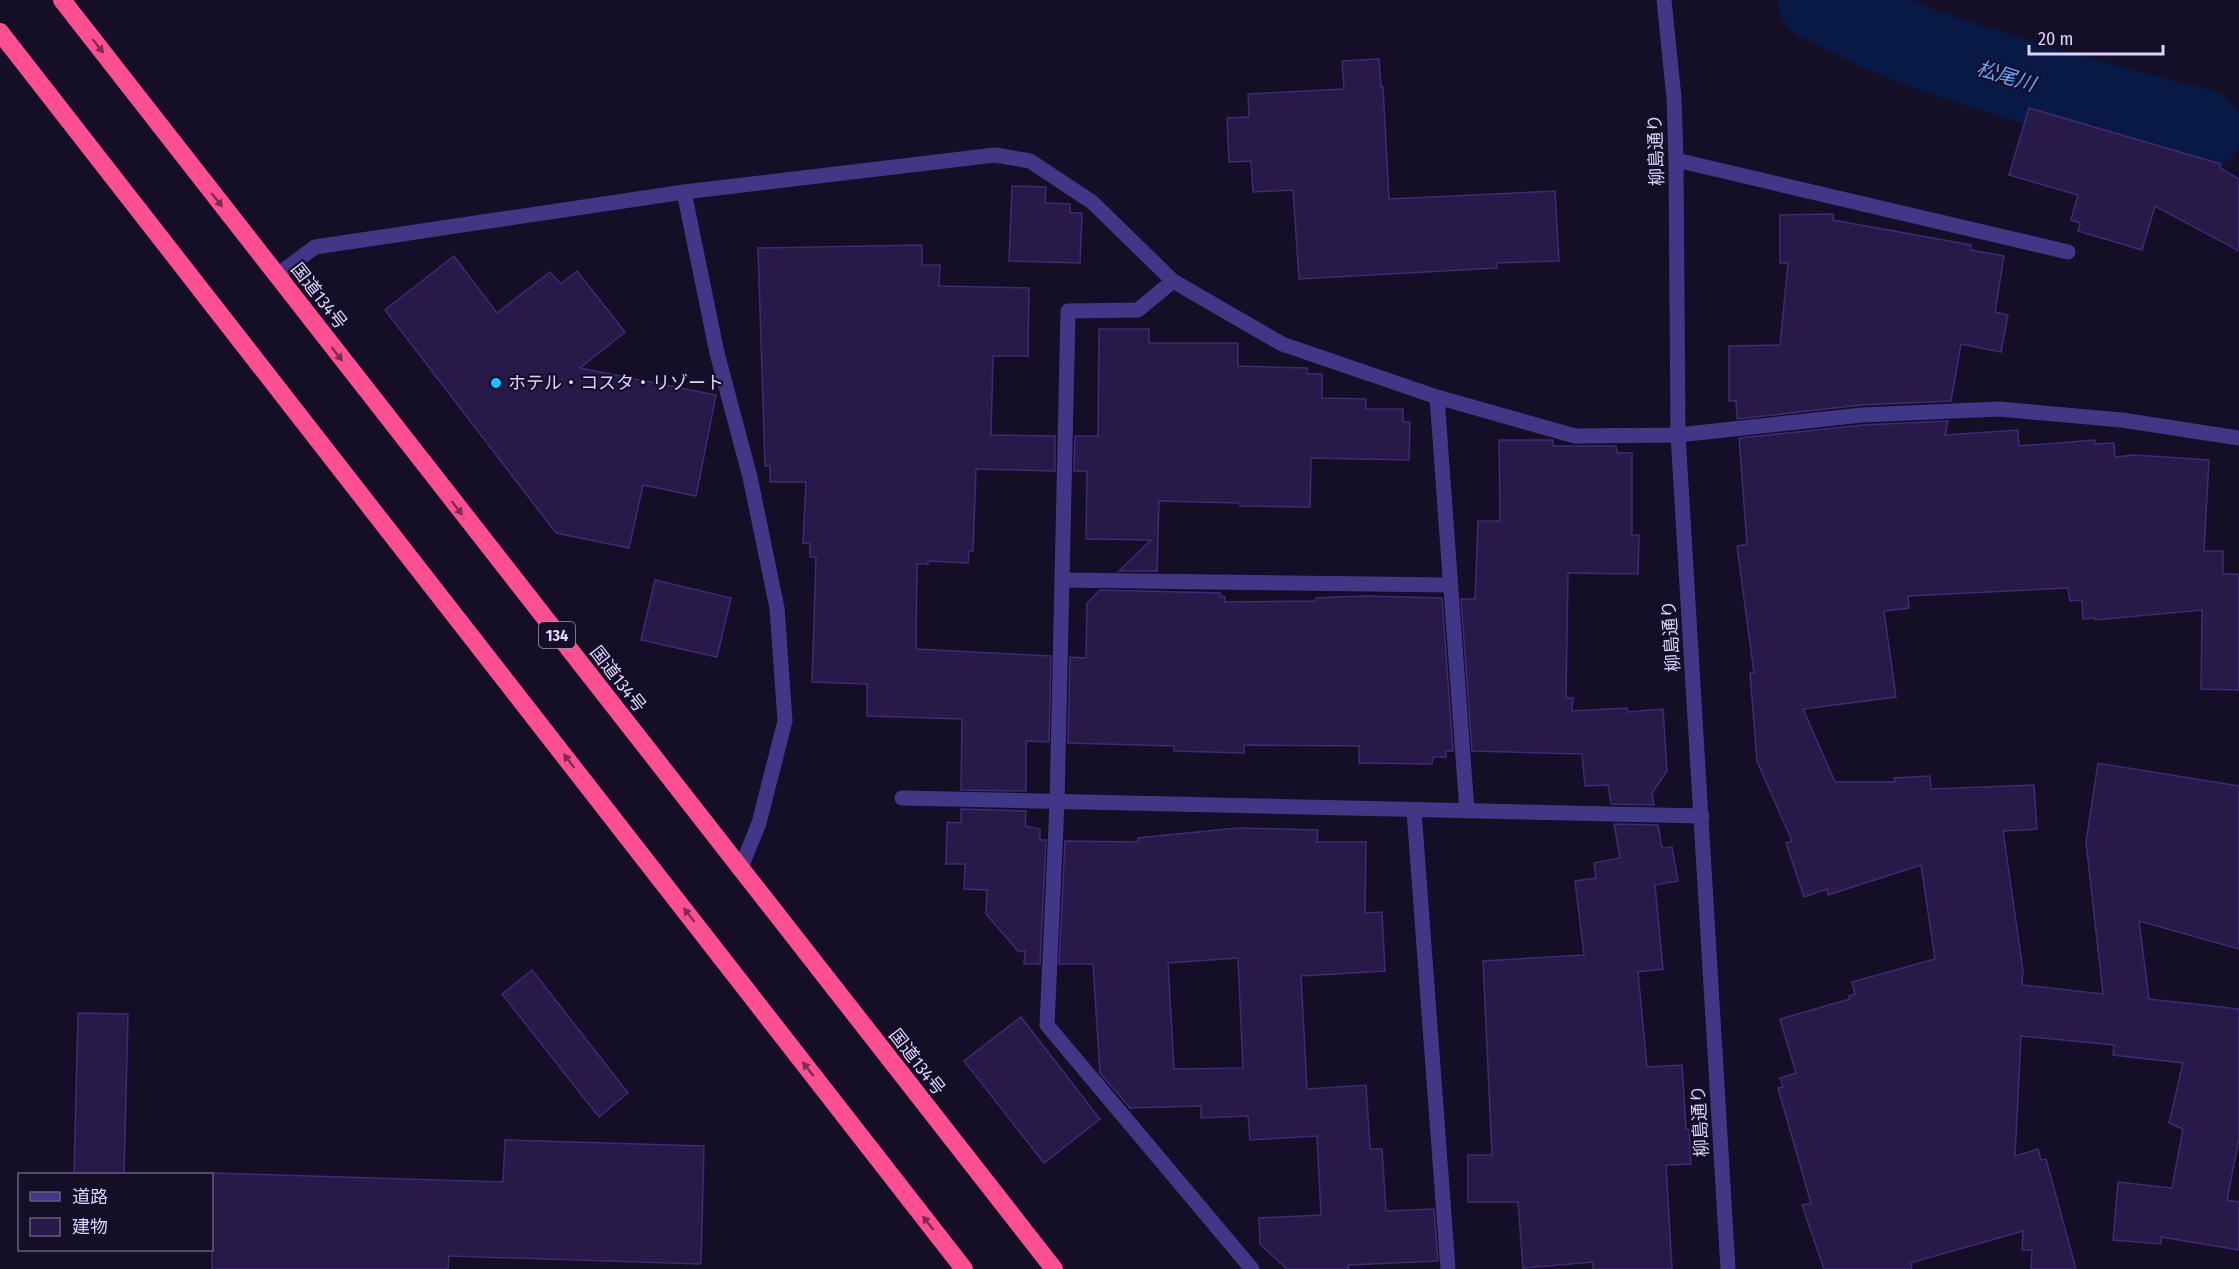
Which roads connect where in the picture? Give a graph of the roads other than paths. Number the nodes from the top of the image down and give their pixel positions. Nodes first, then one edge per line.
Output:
1 (62, 0) edge
2 (1664, 0) edge
3 (0, 32) edge
4 (1677, 160) junction
5 (684, 192) junction
6 (2068, 252) dead end
7 (276, 276) junction
8 (1173, 281) junction
9 (1437, 397) junction
10 (1678, 435) junction
11 (2239, 438) edge
12 (1062, 580) junction
13 (1450, 585) junction
14 (902, 798) dead end
15 (1057, 803) junction
16 (1414, 811) junction
17 (1467, 811) junction
18 (1702, 816) junction
19 (740, 870) junction
20 (964, 1269) edge
21 (1054, 1269) edge
22 (1252, 1269) edge
23 (1448, 1269) edge
24 (1728, 1269) edge

1 -> 7 highway, 国道134号 / 134
2 - 4 street, 柳島通り
20 -> 3 highway
4 - 6 street
4 - 10 street, 柳島通り
5 - 7 street
5 - 8 street
5 - 19 street
7 -> 19 highway, 国道134号 / 134
8 - 9 street
8 - 12 street
9 - 10 street
9 - 13 street
10 - 11 street
10 - 18 street, 柳島通り
12 - 13 street
12 - 15 street
13 - 17 street
14 - 15 street
15 - 16 street
15 - 22 street
16 - 17 street
16 - 23 street
17 - 18 street
18 - 24 street, 柳島通り
19 - 21 highway, 国道134号 / 134

